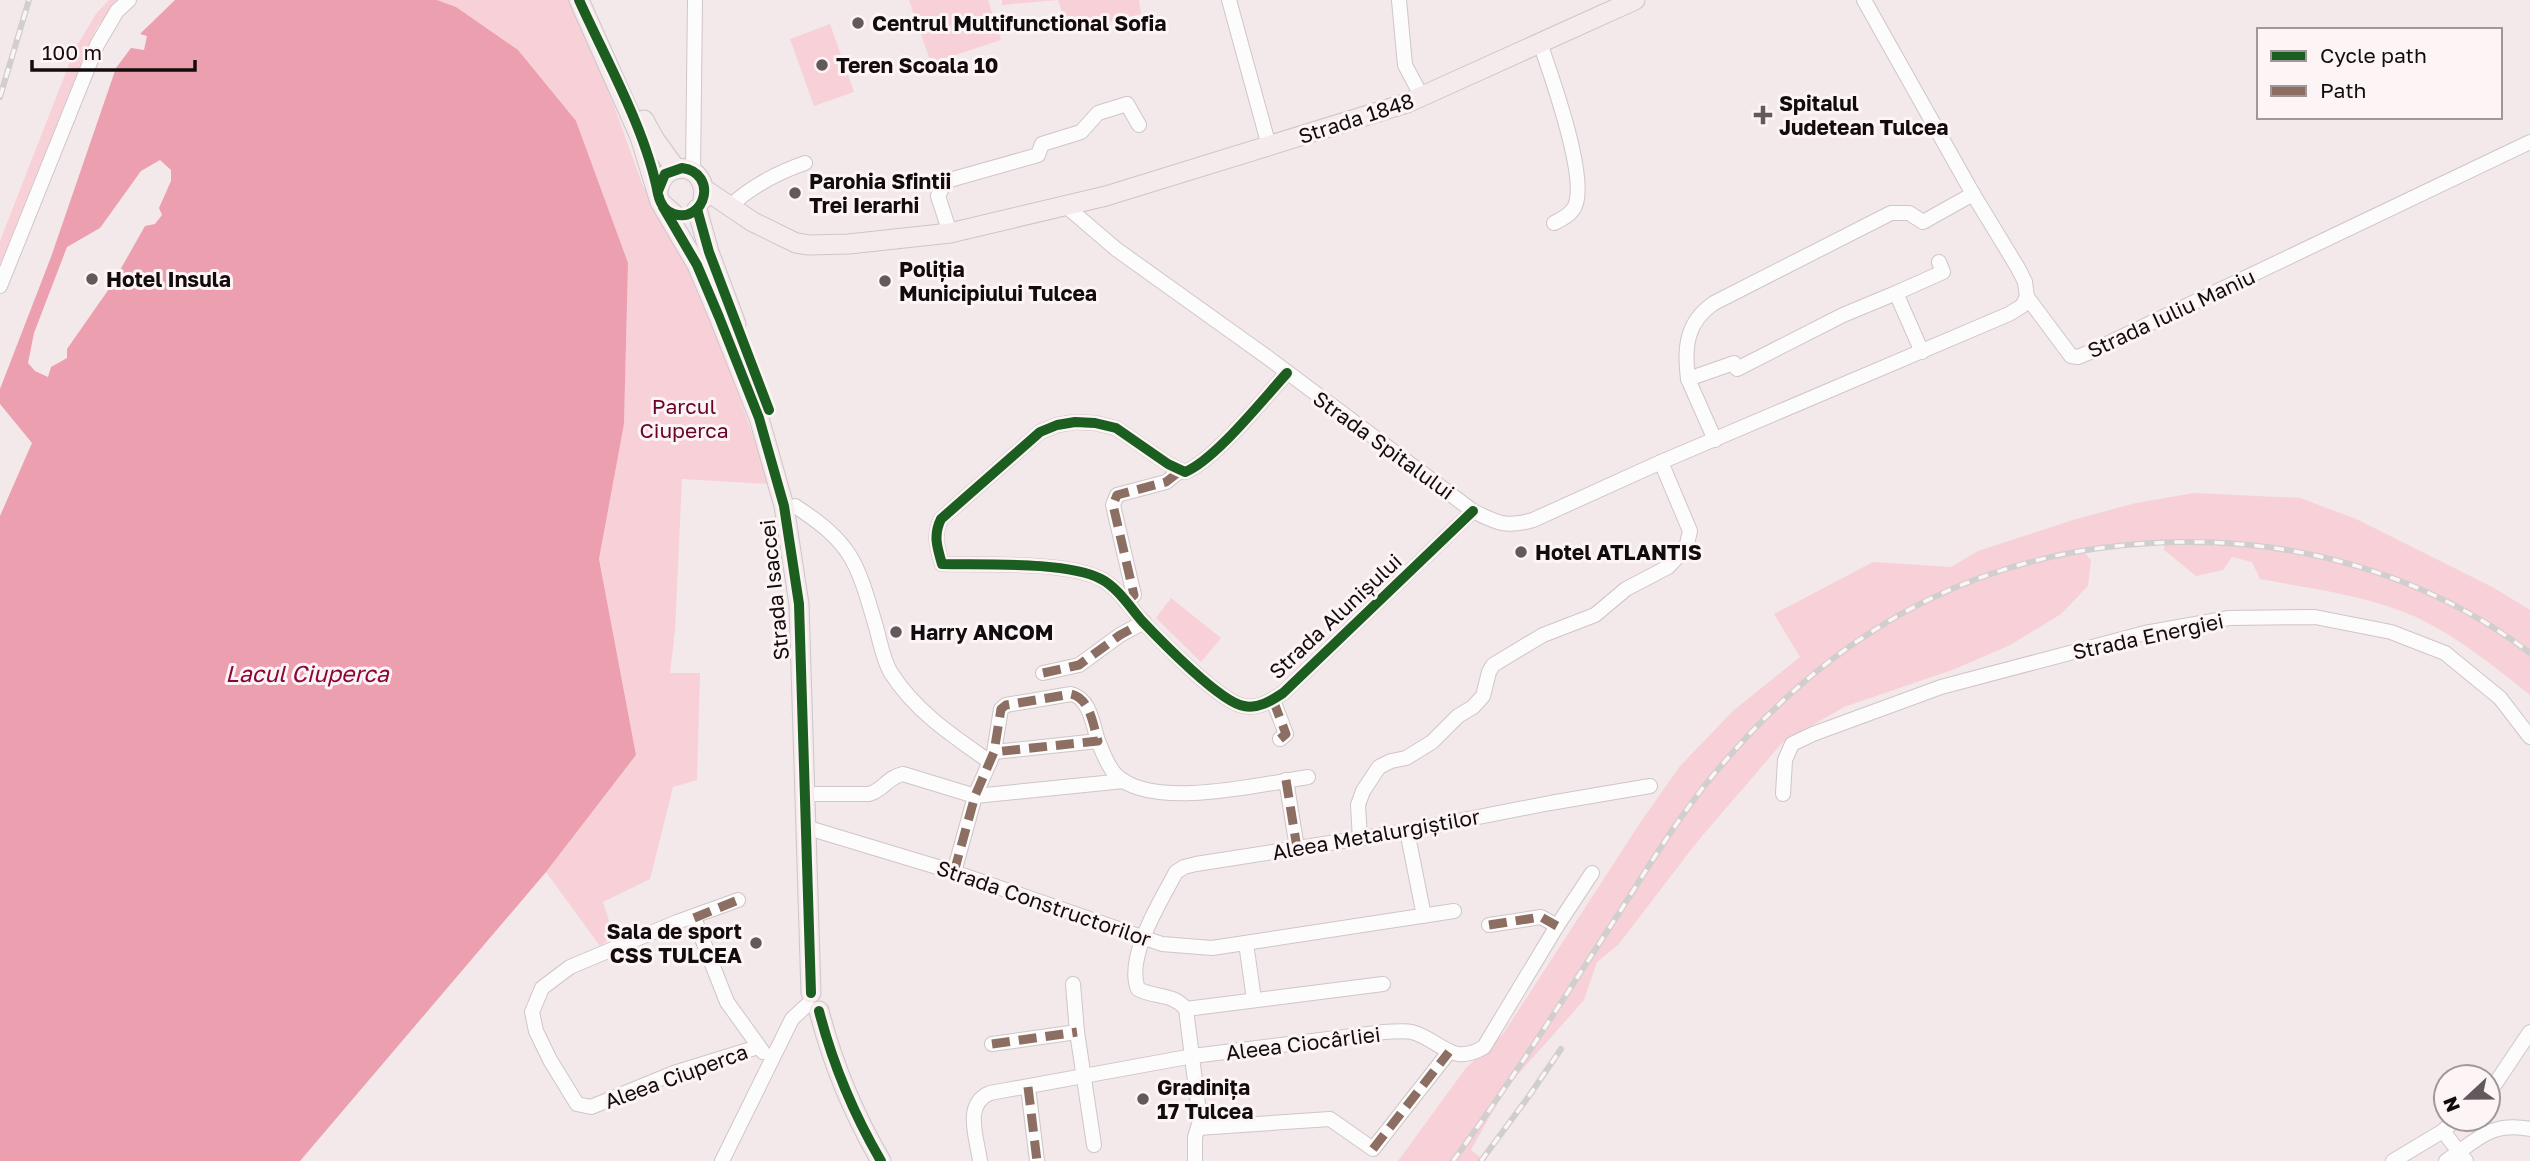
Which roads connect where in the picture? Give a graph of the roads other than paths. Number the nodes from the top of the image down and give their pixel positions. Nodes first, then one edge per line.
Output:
1 (129, 0) edge
2 (579, 0) edge
3 (590, 0) edge
4 (695, 0) edge
5 (1229, 0) edge
6 (1399, 0) edge
7 (1635, 0) edge
8 (1864, 0) edge
9 (1540, 43) junction
10 (1422, 97) junction
11 (1139, 125) dead end
12 (2530, 142) edge
13 (1269, 146) junction
14 (805, 163) dead end
15 (684, 170) junction
16 (1973, 194) junction
17 (661, 199) junction
18 (700, 201) junction
19 (730, 206) junction
20 (1067, 207) junction
21 (753, 222) junction
22 (1554, 223) dead end
23 (950, 233) junction
24 (1939, 262) dead end
25 (0, 286) edge
26 (1896, 293) junction
27 (2027, 297) junction
28 (1922, 352) junction
29 (1287, 373) junction
30 (1688, 379) junction
31 (1714, 440) junction
32 (1661, 462) junction
33 (1180, 471) junction
34 (794, 506) junction
35 (1474, 511) junction
36 (1126, 602) junction
37 (1144, 622) junction
38 (1043, 673) dead end
39 (1273, 700) junction
40 (2530, 737) edge
41 (1279, 739) dead end
42 (1098, 741) junction
43 (992, 757) junction
44 (1308, 777) dead end
45 (1286, 780) junction
46 (1124, 781) junction
47 (1650, 786) dead end
48 (815, 794) junction
49 (1783, 794) dead end
50 (975, 796) junction
51 (810, 829) junction
52 (1408, 831) junction
53 (1360, 839) junction
54 (1297, 848) junction
55 (954, 872) junction
56 (1592, 873) dead end
57 (738, 900) dead end
58 (1454, 911) dead end
59 (1424, 916) junction
60 (694, 918) junction
61 (1489, 925) dead end
62 (1557, 926) junction
63 (1143, 939) junction
64 (1246, 943) junction
65 (1073, 984) dead end
66 (1383, 984) dead end
67 (815, 1000) junction
68 (1254, 1000) junction
69 (1186, 1009) junction
70 (1077, 1032) junction
71 (2530, 1032) edge
72 (992, 1044) dead end
73 (758, 1047) junction
74 (1449, 1052) junction
75 (1194, 1056) junction
76 (771, 1061) junction
77 (2502, 1074) edge
78 (1085, 1077) junction
79 (1028, 1087) junction
80 (1198, 1128) junction
81 (2530, 1129) edge
82 (2440, 1133) edge
83 (2445, 1133) edge
84 (1094, 1145) dead end
85 (2463, 1157) edge
86 (722, 1161) edge
87 (881, 1161) edge
88 (980, 1161) edge
89 (1037, 1161) edge
90 (1195, 1161) edge
91 (2393, 1161) edge
92 (2446, 1161) edge

1 - 25 street
2 - 17 main road, Strada Isaccei
3 - 15 main road, Strada Isaccei
4 - 15 street
5 - 13 street
6 - 10 street
7 - 9 main road, Strada 1848
8 - 16 street, Strada Iuliu Maniu
9 - 10 main road, Strada 1848
9 - 22 street
10 - 13 main road, Strada 1848
11 - 23 street
12 - 27 street, Strada Iuliu Maniu
13 - 20 main road, Strada 1848
14 - 19 street
15 - 17 main road
15 - 18 main road, Strada Isaccei
16 - 27 street, Strada Iuliu Maniu
16 - 30 street
17 - 18 main road
17 - 51 main road, Strada Isaccei
18 - 19 main road
18 - 21 main road
18 - 34 main road, Strada Isaccei
19 - 21 main road
20 - 23 main road
20 - 29 street, Strada Spitalului
21 - 23 main road
24 - 26 street
26 - 28 street
26 - 30 street
27 - 28 street, Strada Spitalului
28 - 31 street, Strada Spitalului
29 - 33 street
29 - 35 street, Strada Spitalului
30 - 31 street
31 - 32 street, Strada Spitalului
32 - 35 street, Strada Spitalului
32 - 53 street
33 - 36 street
33 - 36 street, Strada Alunișului
34 - 43 street
34 - 48 main road, Strada Isaccei
35 - 39 street, Strada Alunișului
36 - 37 street, Strada Alunișului
37 - 38 street
37 - 39 street, Strada Alunișului
39 - 41 street
40 - 49 street, Strada Energiei
42 - 43 street
42 - 43 street
42 - 46 street
43 - 50 street
44 - 45 street
45 - 46 street
45 - 54 street
46 - 50 street
47 - 52 street, Aleea Metalurgiștilor
48 - 50 street
48 - 51 main road, Strada Isaccei
50 - 55 street
51 - 55 street, Strada Constructorilor
51 - 67 main road, Strada Isaccei
52 - 53 street, Aleea Metalurgiștilor
52 - 59 street
53 - 54 street, Aleea Metalurgiștilor
54 - 63 street, Aleea Metalurgiștilor
55 - 63 street, Strada Constructorilor
56 - 62 street
57 - 60 street
58 - 59 street, Strada Constructorilor
59 - 64 street, Strada Constructorilor
60 - 73 street, Aleea Ciuperca
60 - 73 street, Aleea Ciuperca
61 - 62 street
62 - 74 street
63 - 64 street, Strada Constructorilor
63 - 69 street
64 - 68 street
65 - 70 street
66 - 68 street
67 - 76 street
67 - 87 main road, Strada Isaccei
68 - 69 street
69 - 75 street
70 - 72 street
70 - 78 street
71 - 77 street
73 - 76 street, Aleea Ciuperca
74 - 75 street, Aleea Ciocârliei
74 - 80 street
75 - 78 street, Aleea Ciocârliei
75 - 80 street
76 - 86 street
78 - 79 street, Aleea Ciocârliei
78 - 84 street
79 - 88 street, Aleea Ciocârliei
79 - 89 street
80 - 90 street
81 - 85 street
82 - 91 street
83 - 85 street
85 - 92 street

